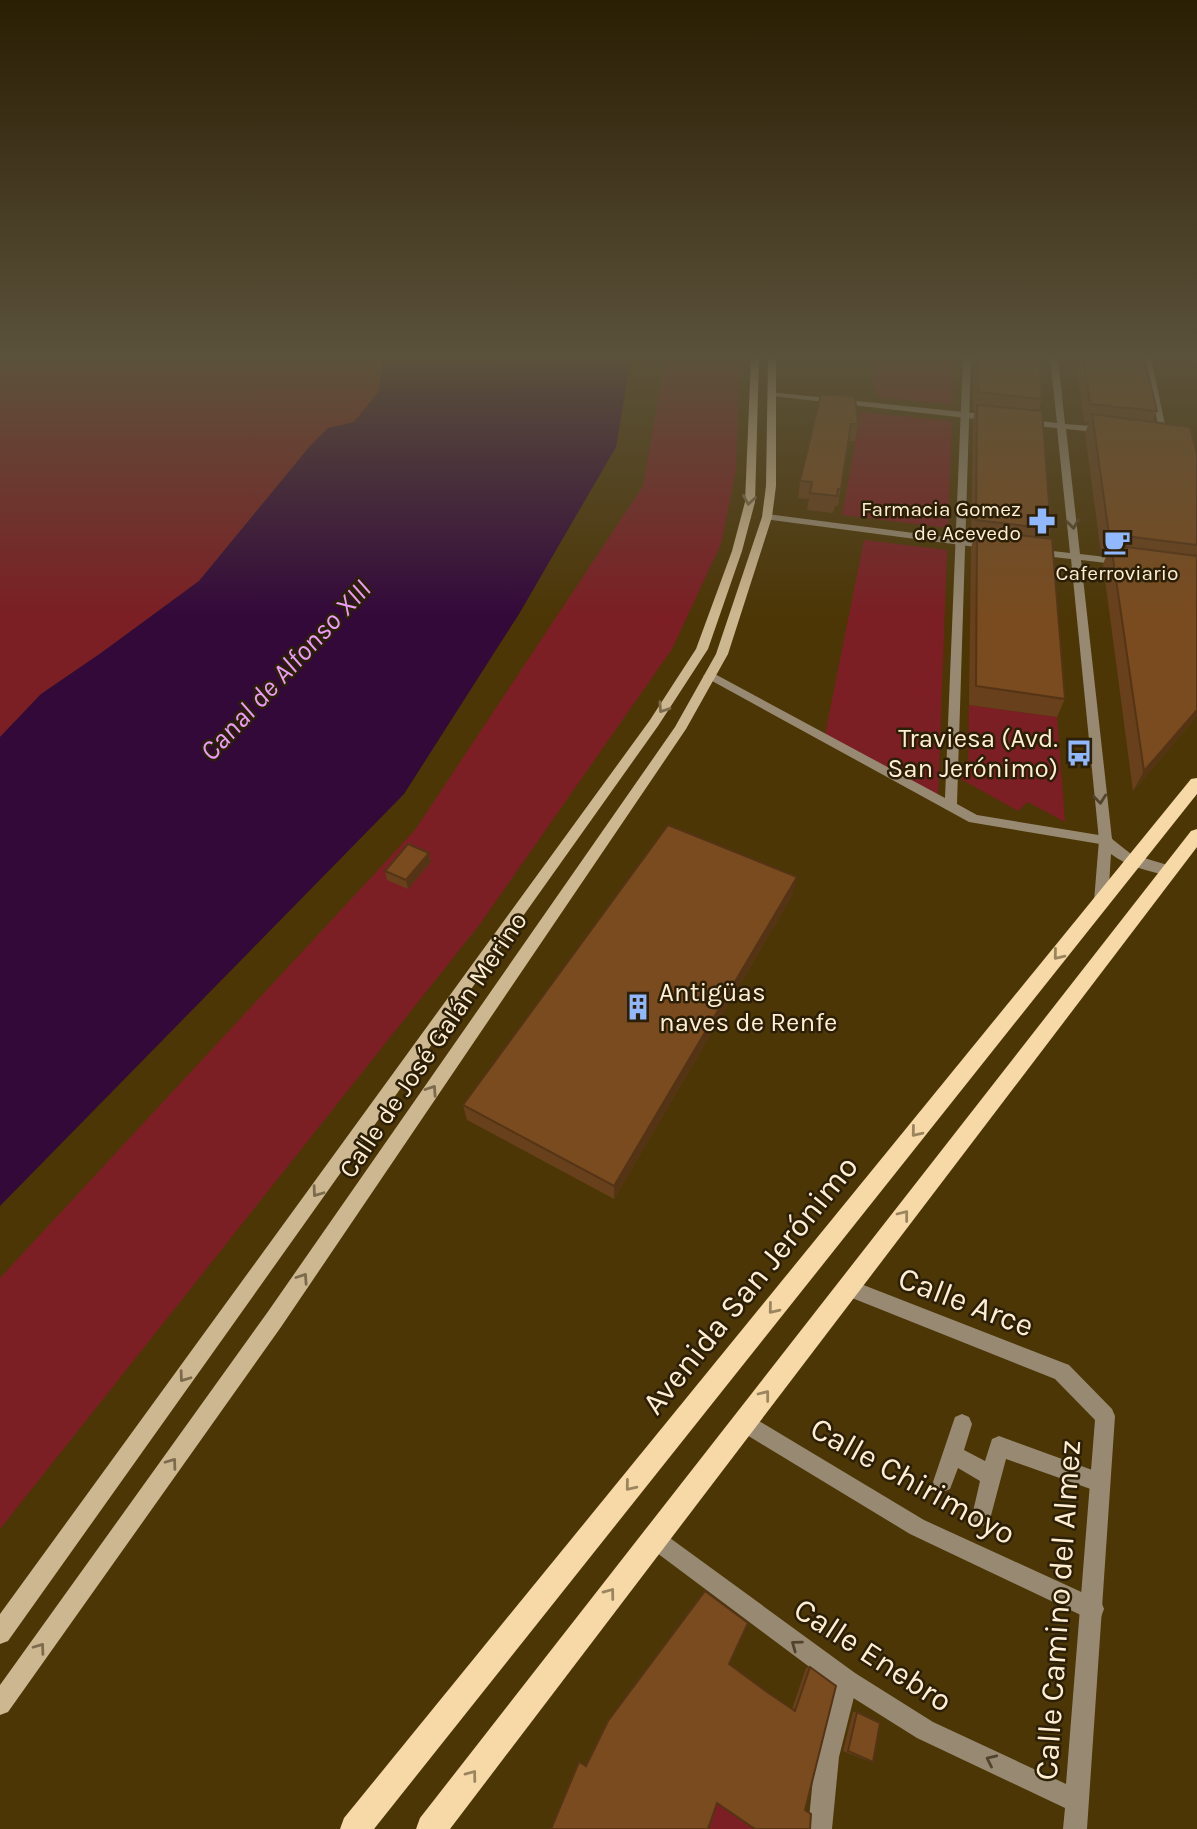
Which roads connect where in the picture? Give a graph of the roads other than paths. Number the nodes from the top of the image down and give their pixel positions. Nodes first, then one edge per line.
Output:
1 (752, 443) edge
2 (771, 443) edge
3 (964, 443) edge
4 (1063, 443) edge
5 (767, 517) junction
6 (959, 542) junction
7 (1000, 547) edge
8 (1028, 551) edge
9 (1077, 557) junction
10 (1131, 563) edge
11 (709, 676) junction
12 (1197, 783) edge
13 (951, 806) junction
14 (1197, 835) edge
15 (1106, 840) junction
16 (1133, 863) junction
17 (1169, 871) junction
18 (1101, 901) junction
19 (848, 1288) junction
20 (1062, 1372) joint
21 (744, 1422) junction
22 (962, 1424) dead end
23 (953, 1455) junction
24 (992, 1476) junction
25 (943, 1482) dead end
26 (1099, 1482) junction
27 (982, 1516) dead end
28 (652, 1537) junction
29 (1093, 1609) junction
30 (0, 1633) edge
31 (847, 1681) junction
32 (0, 1704) edge
33 (1076, 1800) junction
34 (355, 1829) edge
35 (431, 1829) edge
36 (820, 1829) edge
37 (1075, 1829) edge

1 -> 30 main road, Calle de José Galán Merino
2 - 5 main road, Calle de José Galán Merino
3 - 6 street
4 -> 9 street
5 - 6 street
5 - 11 main road, Calle de José Galán Merino
6 - 7 street
6 - 13 street
8 - 9 street
9 - 10 street
9 -> 15 street
11 - 13 street
32 -> 11 main road, Calle de José Galán Merino
12 - 16 main road, Avenida San Jerónimo
13 - 15 street
14 - 17 main road
15 - 16 street
15 - 18 street
16 - 17 street
16 - 18 main road, Avenida San Jerónimo
19 -> 17 main road
18 -> 34 main road, Avenida San Jerónimo
19 - 20 street, Calle Arce
21 -> 19 main road
20 - 26 street, Calle Camino del Almez
21 - 28 main road
21 - 29 street, Calle Chirimoyo
22 - 23 street
23 - 24 street
23 - 25 street
24 - 26 street
24 - 27 street
26 - 29 street, Calle Camino del Almez
31 -> 28 street, Calle Enebro
35 -> 28 main road
29 - 33 street, Calle Camino del Almez
33 -> 31 street, Calle Enebro
31 - 36 street
33 - 37 street, Calle Camino del Almez

